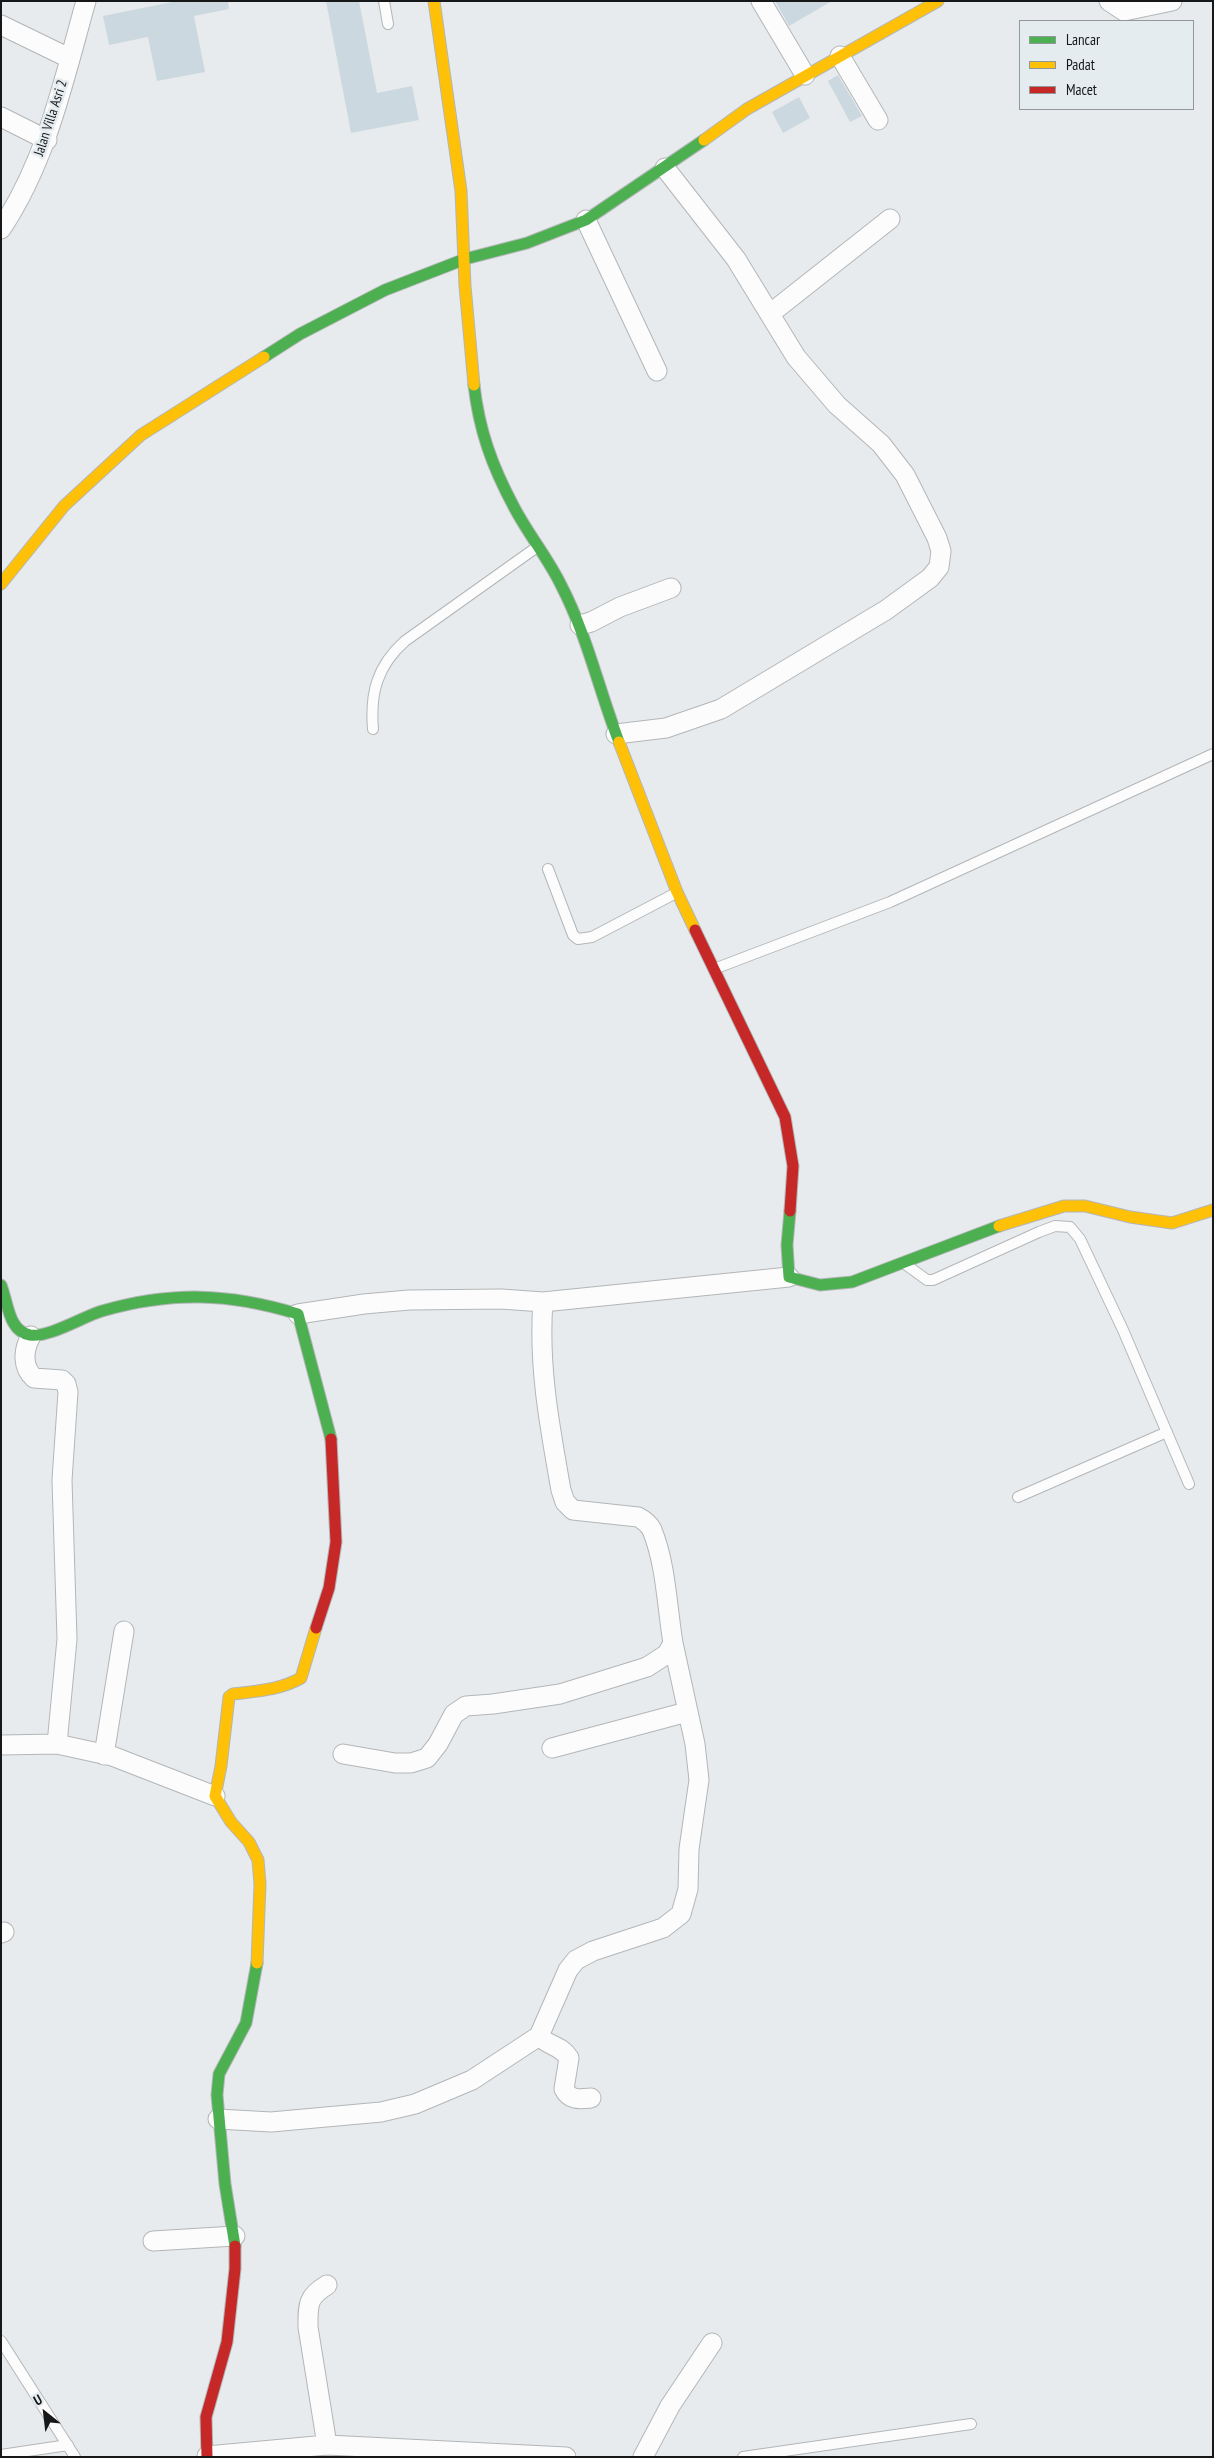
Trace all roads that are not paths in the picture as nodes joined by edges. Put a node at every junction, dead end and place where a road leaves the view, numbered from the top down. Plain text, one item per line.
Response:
1 (86, 1) edge
2 (384, 1) edge
3 (434, 1) edge
4 (761, 1) edge
5 (908, 1) edge
6 (938, 1) edge
7 (1172, 1) edge
8 (1116, 11) edge
9 (916, 14) junction
10 (388, 24) dead end
11 (1, 25) edge
12 (840, 56) junction
13 (69, 58) junction
14 (805, 75) junction
15 (1, 117) edge
16 (878, 120) dead end
17 (47, 140) junction
18 (665, 168) junction
19 (890, 219) dead end
20 (586, 220) junction
21 (2, 228) edge
22 (465, 259) junction
23 (771, 313) junction
24 (657, 371) dead end
25 (537, 546) junction
26 (1, 584) edge
27 (671, 588) dead end
28 (580, 624) junction
29 (373, 730) dead end
30 (616, 734) junction
31 (1213, 754) edge
32 (548, 869) dead end
33 (677, 892) junction
34 (713, 970) junction
35 (1213, 1210) edge
36 (902, 1262) junction
37 (789, 1277) junction
38 (1, 1286) edge
39 (543, 1302) junction
40 (298, 1314) junction
41 (31, 1336) junction
42 (1167, 1432) junction
43 (1189, 1484) dead end
44 (1018, 1497) dead end
45 (124, 1631) dead end
46 (673, 1643) junction
47 (687, 1712) junction
48 (58, 1744) junction
49 (1, 1745) edge
50 (552, 1748) dead end
51 (343, 1754) dead end
52 (104, 1755) junction
53 (214, 1796) junction
54 (539, 2036) junction
55 (591, 2098) dead end
56 (218, 2119) junction
57 (234, 2236) junction
58 (154, 2241) dead end
59 (327, 2285) dead end
60 (1, 2341) edge
61 (712, 2343) dead end
62 (971, 2424) dead end
63 (68, 2445) junction
64 (327, 2445) junction
65 (1, 2455) edge
66 (207, 2456) edge
67 (76, 2457) edge
68 (566, 2457) edge
69 (643, 2457) edge
70 (743, 2457) edge

1 - 13 street, Jalan Villa Asri 2
2 - 10 lane
3 - 22 street
4 - 14 street
5 - 9 lane
6 - 9 street
7 - 8 street
9 - 12 street
11 - 13 street
12 - 14 street
12 - 16 street
13 - 17 street, Jalan Villa Asri 2
14 - 18 street
15 - 17 street
17 - 21 street, Jalan Villa Asri 2
18 - 20 street
18 - 23 street
19 - 23 street
20 - 22 street
20 - 24 street
22 - 25 street
22 - 26 street
23 - 30 street
25 - 28 street
25 - 29 lane
27 - 28 street
28 - 30 street
30 - 33 street
31 - 34 lane
32 - 33 lane
33 - 34 street
34 - 37 street
35 - 36 street
36 - 37 street
36 - 42 lane
37 - 39 street
38 - 41 street
39 - 40 street
39 - 46 street
40 - 41 street
40 - 53 street
41 - 48 street
42 - 43 lane
42 - 44 lane
45 - 52 street
46 - 47 street
46 - 51 street
47 - 50 street
47 - 54 street
48 - 49 street
48 - 52 street
52 - 53 street
53 - 56 street
54 - 55 street
54 - 56 street
56 - 57 street
57 - 58 street
57 - 66 street
59 - 64 street
60 - 63 lane
61 - 69 street
62 - 70 lane
63 - 65 lane
63 - 67 lane
64 - 66 street
64 - 68 street

